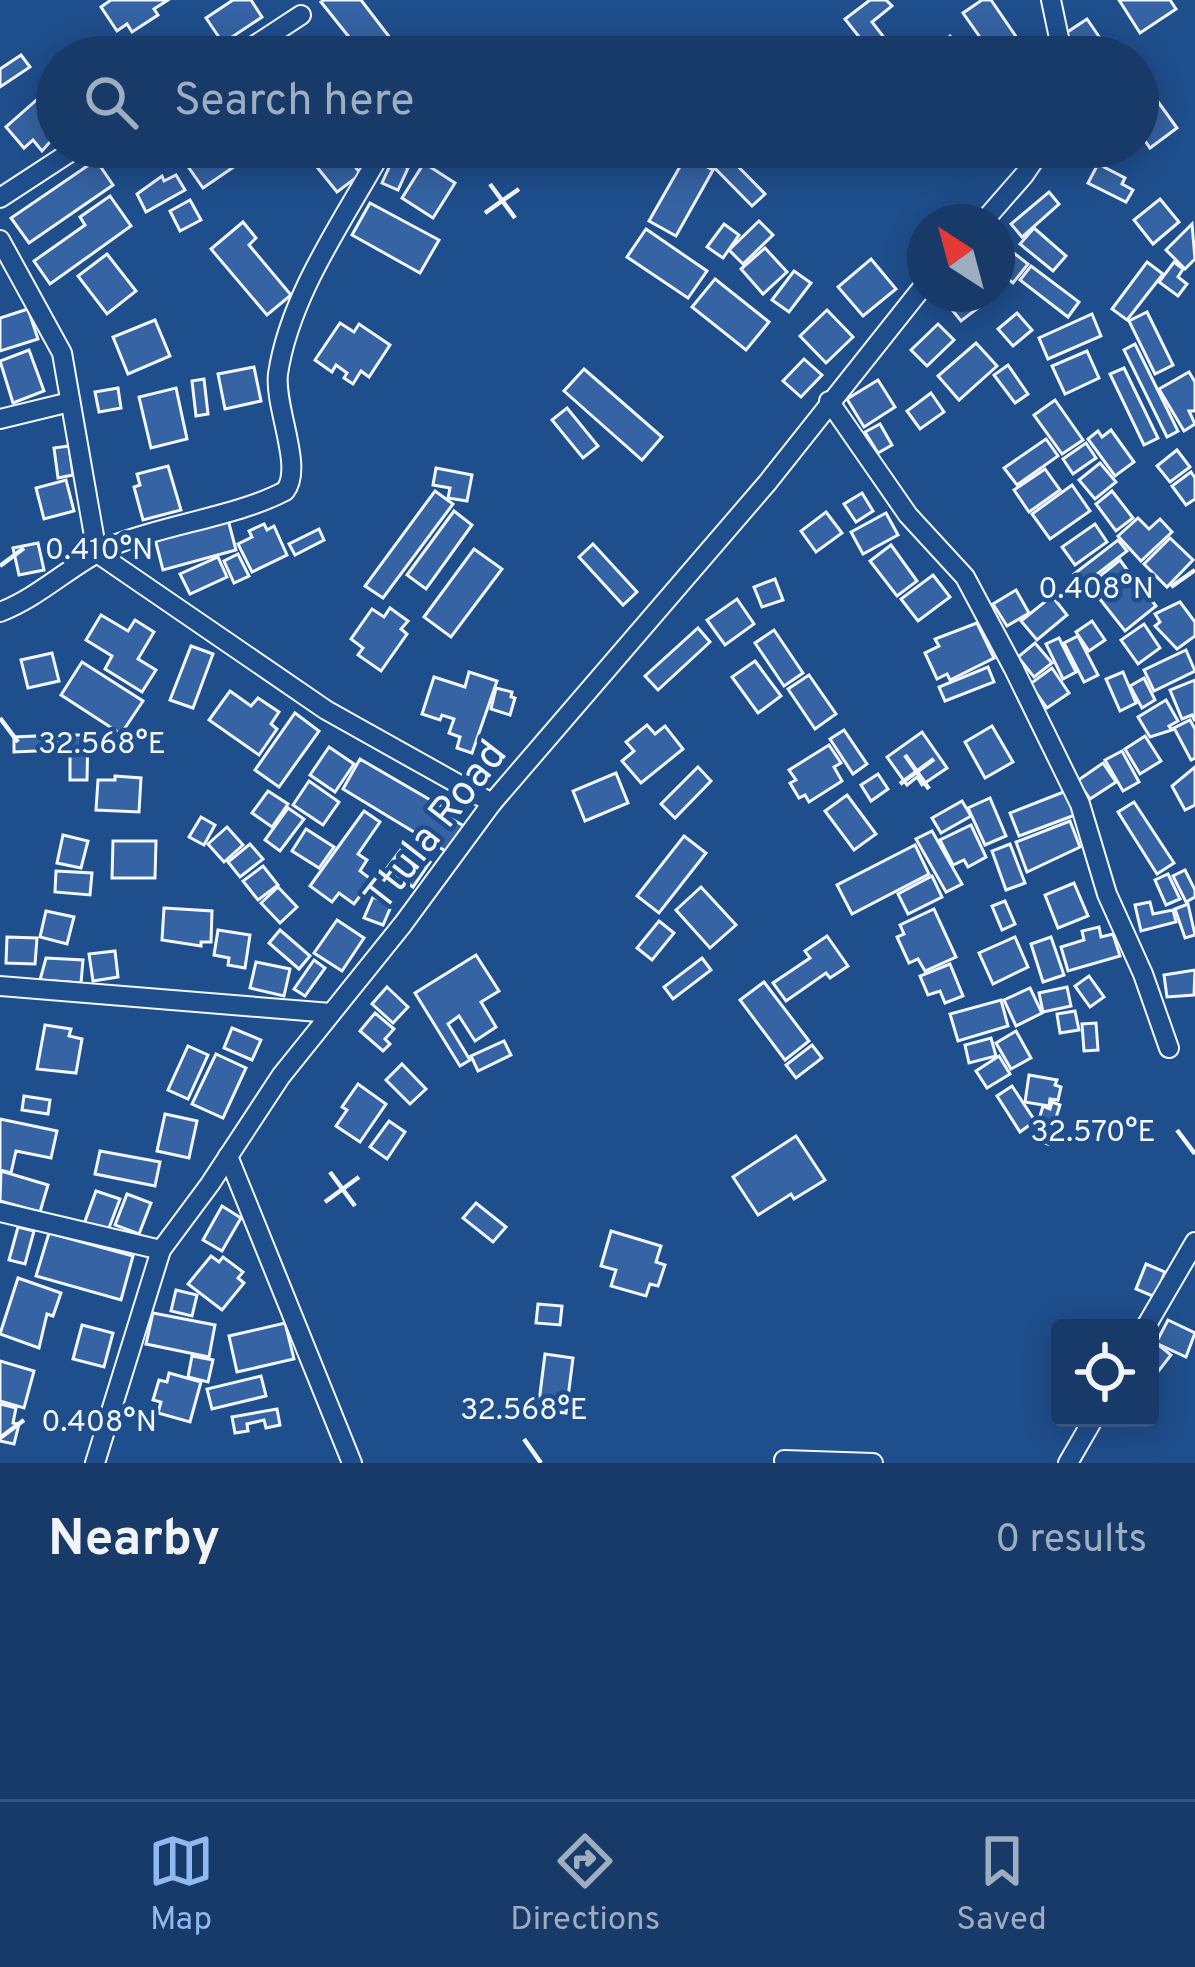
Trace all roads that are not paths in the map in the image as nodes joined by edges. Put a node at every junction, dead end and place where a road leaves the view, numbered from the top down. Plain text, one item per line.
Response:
1 (1051, 0) edge
2 (301, 15) dead end
3 (269, 36) edge
4 (1059, 36) edge
5 (46, 168) edge
6 (373, 168) edge
7 (1028, 168) edge
8 (0, 198) edge
9 (999, 204) edge
10 (0, 240) edge
11 (907, 306) edge
12 (829, 401) junction
13 (70, 402) junction
14 (0, 418) edge
15 (97, 554) junction
16 (0, 612) edge
17 (492, 802) junction
18 (0, 986) edge
19 (331, 1013) junction
20 (1169, 1048) dead end
21 (228, 1156) junction
22 (0, 1212) edge
23 (1195, 1242) edge
24 (161, 1250) junction
25 (1150, 1319) edge
26 (1089, 1427) edge
27 (784, 1460) dead end
28 (95, 1463) edge
29 (352, 1463) edge
30 (872, 1463) edge
31 (1068, 1463) edge

1 - 4 street
2 - 3 street
5 - 8 street
6 - 15 street
7 - 9 street
10 - 13 street
11 - 12 street, Ttula Road
12 - 17 street, Ttula Road
12 - 20 street
13 - 14 street
13 - 15 street
15 - 16 street
15 - 17 street
17 - 19 street, Ttula Road
18 - 19 street
19 - 21 street, Ttula Road
21 - 24 street, Ttula Road
21 - 29 street
22 - 24 street
23 - 25 street
24 - 28 street, Ttula Road
26 - 31 street
27 - 30 street

